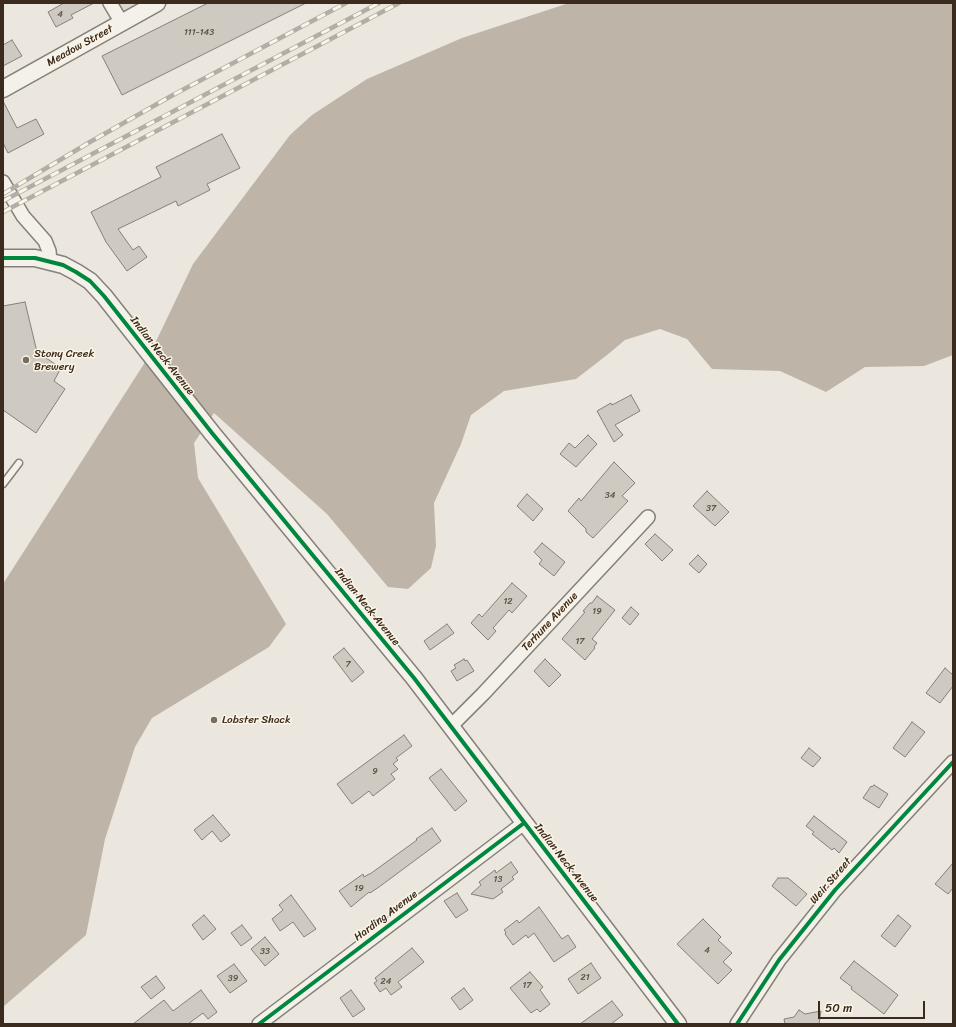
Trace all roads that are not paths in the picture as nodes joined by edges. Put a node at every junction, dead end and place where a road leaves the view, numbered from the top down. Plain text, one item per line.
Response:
1 (110, 3) edge
2 (157, 3) edge
3 (122, 24) junction
4 (3, 89) edge
5 (3, 182) edge
6 (3, 258) edge
7 (50, 261) junction
8 (19, 463) dead end
9 (3, 484) edge
10 (648, 517) dead end
11 (451, 726) junction
12 (953, 762) edge
13 (524, 823) junction
14 (259, 1024) edge
15 (678, 1024) edge
16 (737, 1024) edge

1 - 3 street
2 - 3 street, Meadow Street
3 - 4 street, Meadow Street
5 - 7 street
6 - 7 street, Indian Neck Avenue
7 - 11 street, Indian Neck Avenue
8 - 9 lane
10 - 11 street, Terhune Avenue
11 - 13 street, Indian Neck Avenue
12 - 16 street, Weir Street
13 - 14 street, Harding Avenue
13 - 15 street, Indian Neck Avenue

